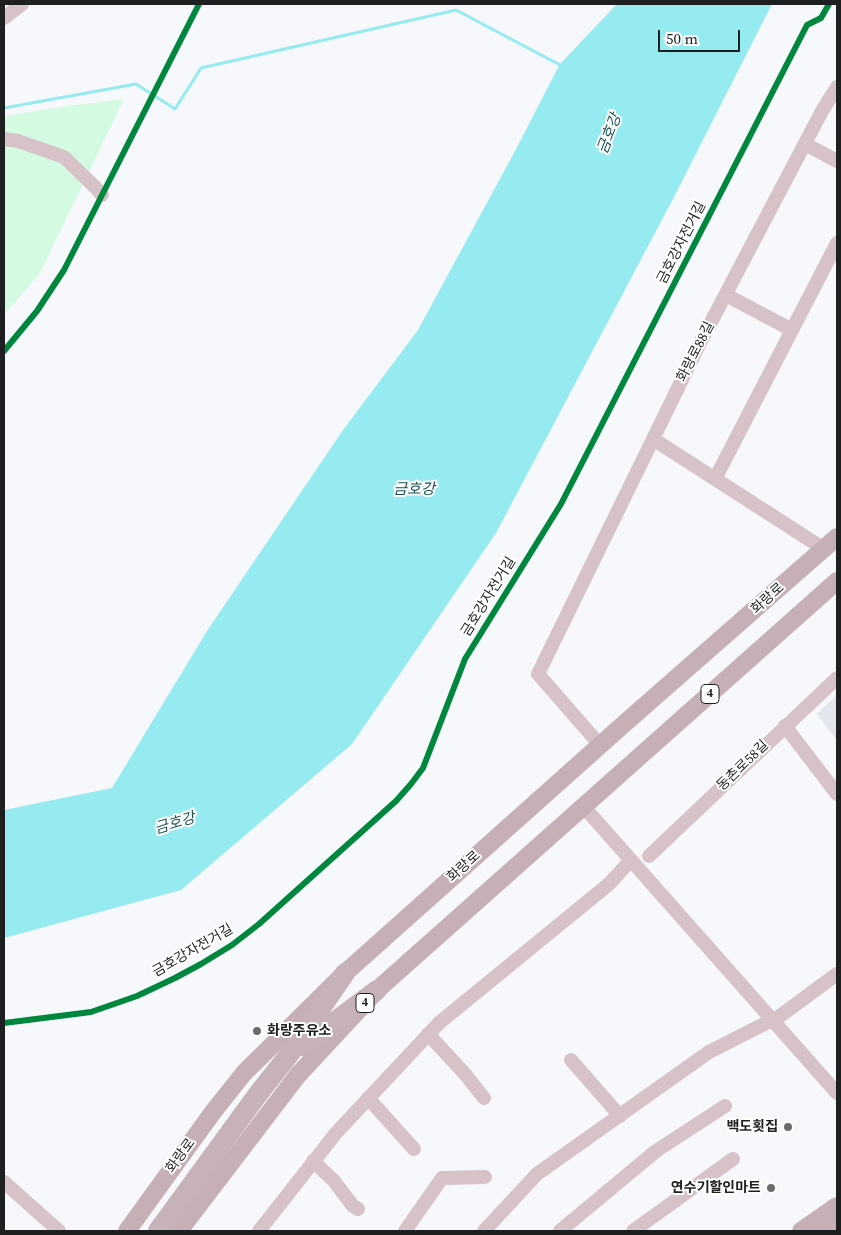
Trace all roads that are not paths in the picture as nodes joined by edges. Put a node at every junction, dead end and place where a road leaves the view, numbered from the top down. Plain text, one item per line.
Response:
1 (22, 4) edge
2 (4, 18) edge
3 (837, 87) edge
4 (4, 139) edge
5 (805, 144) junction
6 (837, 161) edge
7 (102, 195) dead end
8 (837, 243) edge
9 (726, 295) junction
10 (792, 330) junction
11 (653, 439) junction
12 (715, 479) junction
13 (831, 543) edge
14 (837, 581) edge
15 (837, 678) edge
16 (785, 726) junction
17 (600, 745) junction
18 (837, 794) edge
19 (584, 807) junction
20 (649, 856) dead end
21 (631, 860) junction
22 (345, 973) junction
23 (837, 974) edge
24 (377, 990) junction
25 (772, 1020) junction
26 (428, 1034) junction
27 (288, 1056) junction
28 (571, 1060) dead end
29 (837, 1093) edge
30 (368, 1098) junction
31 (484, 1098) dead end
32 (726, 1106) dead end
33 (620, 1116) junction
34 (414, 1148) dead end
35 (733, 1159) dead end
36 (313, 1161) junction
37 (485, 1177) dead end
38 (4, 1182) edge
39 (837, 1206) edge
40 (358, 1209) dead end
41 (837, 1224) edge
42 (59, 1231) edge
43 (126, 1231) edge
44 (158, 1231) edge
45 (179, 1231) edge
46 (261, 1231) edge
47 (405, 1231) edge
48 (484, 1231) edge
49 (560, 1231) edge
50 (633, 1231) edge
51 (801, 1231) edge
52 (828, 1231) edge

1 - 2 street
3 - 5 street, 화랑로88길
4 - 7 street
5 - 6 street
5 - 9 street, 화랑로88길
8 - 10 street
9 - 10 street
9 - 11 street, 화랑로88길
10 - 12 street
11 - 12 street
11 - 17 street, 화랑로88길
12 - 13 street
13 - 17 main road, 화랑로
14 - 19 main road, 4
15 - 16 street, 동촌로58길
16 - 18 street
16 - 20 street, 동촌로58길
17 - 22 main road, 화랑로
19 - 21 street
19 - 24 main road, 4
21 - 25 street
21 - 26 street
22 - 27 highway
22 - 43 main road, 화랑로
23 - 25 street
24 - 27 highway
24 - 45 main road, 4
25 - 29 street
25 - 33 street
26 - 30 street
26 - 31 street
27 - 44 highway
28 - 33 street
30 - 34 street
30 - 36 street
32 - 49 street
33 - 48 street
35 - 50 street
36 - 40 street
36 - 46 street
37 - 47 street
38 - 42 street
39 - 51 main road
41 - 52 main road

